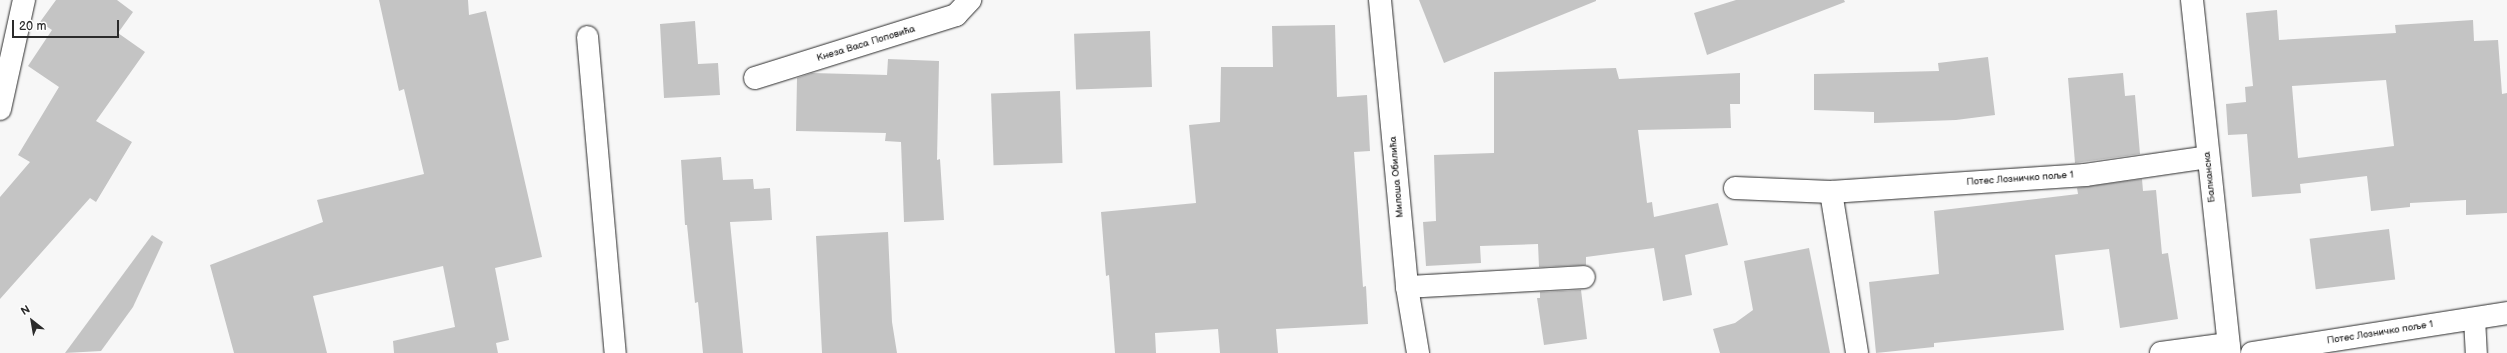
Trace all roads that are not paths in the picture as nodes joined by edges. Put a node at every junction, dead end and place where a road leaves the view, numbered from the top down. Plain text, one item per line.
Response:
1 (24, 0) edge
2 (970, 0) edge
3 (1380, 0) edge
4 (2192, 0) edge
5 (587, 36) dead end
6 (755, 78) dead end
7 (0, 109) edge
8 (2208, 156) junction
9 (1735, 188) dead end
10 (1831, 192) junction
11 (1584, 277) dead end
12 (1407, 288) junction
13 (2507, 313) edge
14 (2474, 318) junction
15 (2229, 348) edge
16 (615, 353) edge
17 (1418, 353) edge
18 (1857, 353) edge
19 (2161, 353) edge
20 (2252, 353) edge
21 (2476, 353) edge

1 - 7 street
2 - 6 street, Кнеза Васа Поповића
3 - 12 street, Милоша Обилића
4 - 8 street, Балканска
5 - 16 lane
8 - 10 street, Потес Лозничко поље 1
8 - 15 street, Балканска
9 - 10 street, Потес Лозничко поље 1
10 - 18 street
11 - 12 street
12 - 17 street, Милоша Обилића
13 - 14 street, Потес Лозничко поље 1
14 - 20 street, Потес Лозничко поље 1
14 - 21 lane
15 - 19 street

